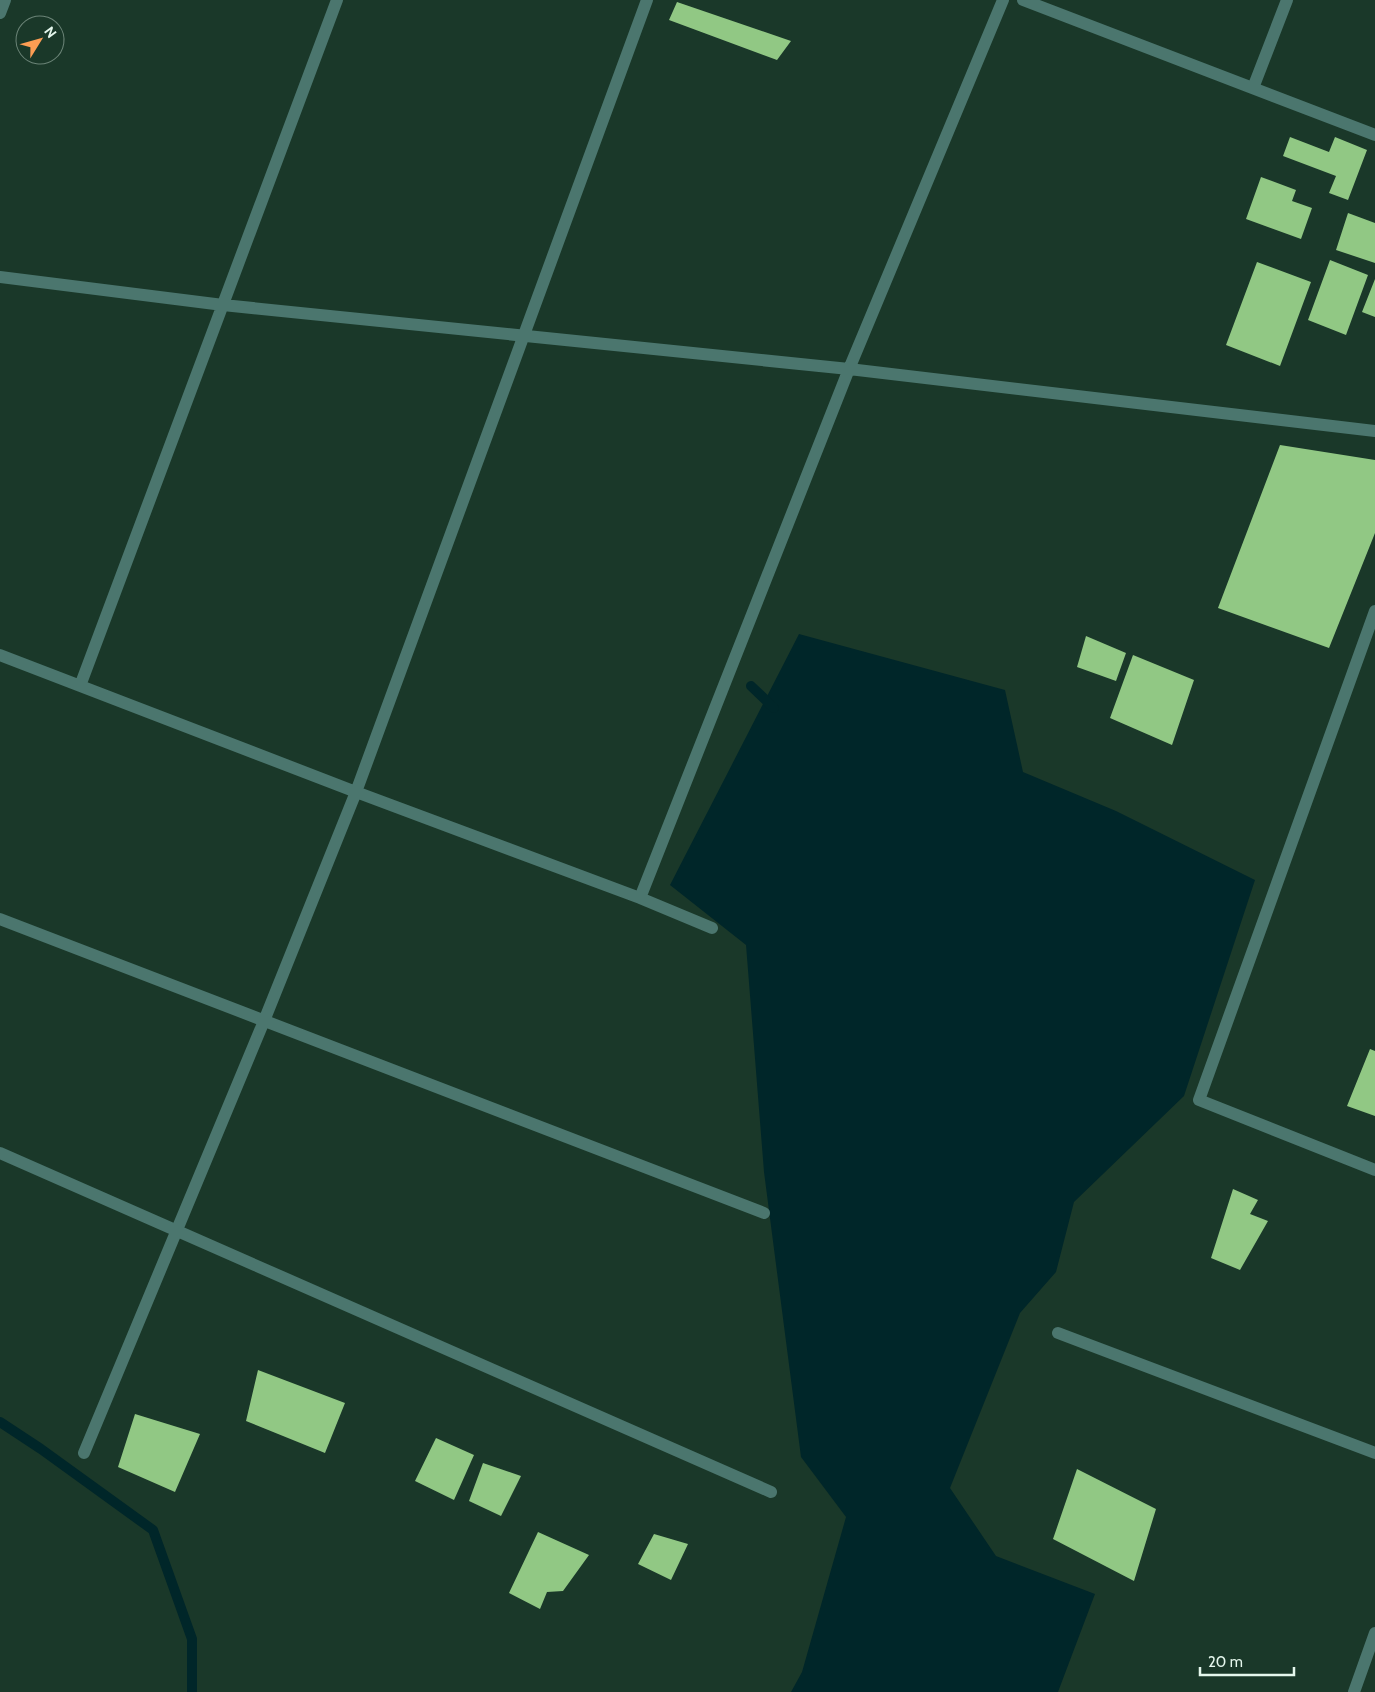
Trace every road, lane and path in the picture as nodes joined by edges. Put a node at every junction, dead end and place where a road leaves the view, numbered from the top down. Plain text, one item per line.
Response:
1 (5, 0) edge
2 (337, 0) edge
3 (647, 0) edge
4 (1003, 0) edge
5 (1023, 0) edge
6 (1287, 0) edge
7 (0, 13) edge
8 (1253, 88) junction
9 (1375, 135) edge
10 (0, 277) edge
11 (223, 305) junction
12 (524, 336) junction
13 (849, 369) junction
14 (1375, 431) edge
15 (1375, 611) edge
16 (0, 655) edge
17 (80, 686) junction
18 (356, 792) junction
19 (640, 898) junction
20 (0, 919) edge
21 (712, 928) dead end
22 (264, 1021) junction
23 (0, 1153) edge
24 (1375, 1170) edge
25 (764, 1213) dead end
26 (177, 1231) junction
27 (1058, 1333) dead end
28 (84, 1453) dead end
29 (1375, 1453) edge
30 (771, 1492) dead end
31 (1375, 1633) edge
32 (1354, 1692) edge

1 - 7 street
2 - 11 street
3 - 12 street
4 - 13 street
5 - 8 street
6 - 8 street
8 - 9 street
10 - 11 street
11 - 12 street
11 - 17 street
12 - 13 street
12 - 18 street
13 - 14 street
13 - 19 street
15 - 24 street
16 - 17 street
17 - 18 street
18 - 19 street
18 - 22 street
19 - 21 street
20 - 22 street
22 - 25 street
22 - 26 street
23 - 26 street
26 - 28 street
26 - 30 street
27 - 29 street
31 - 32 street

